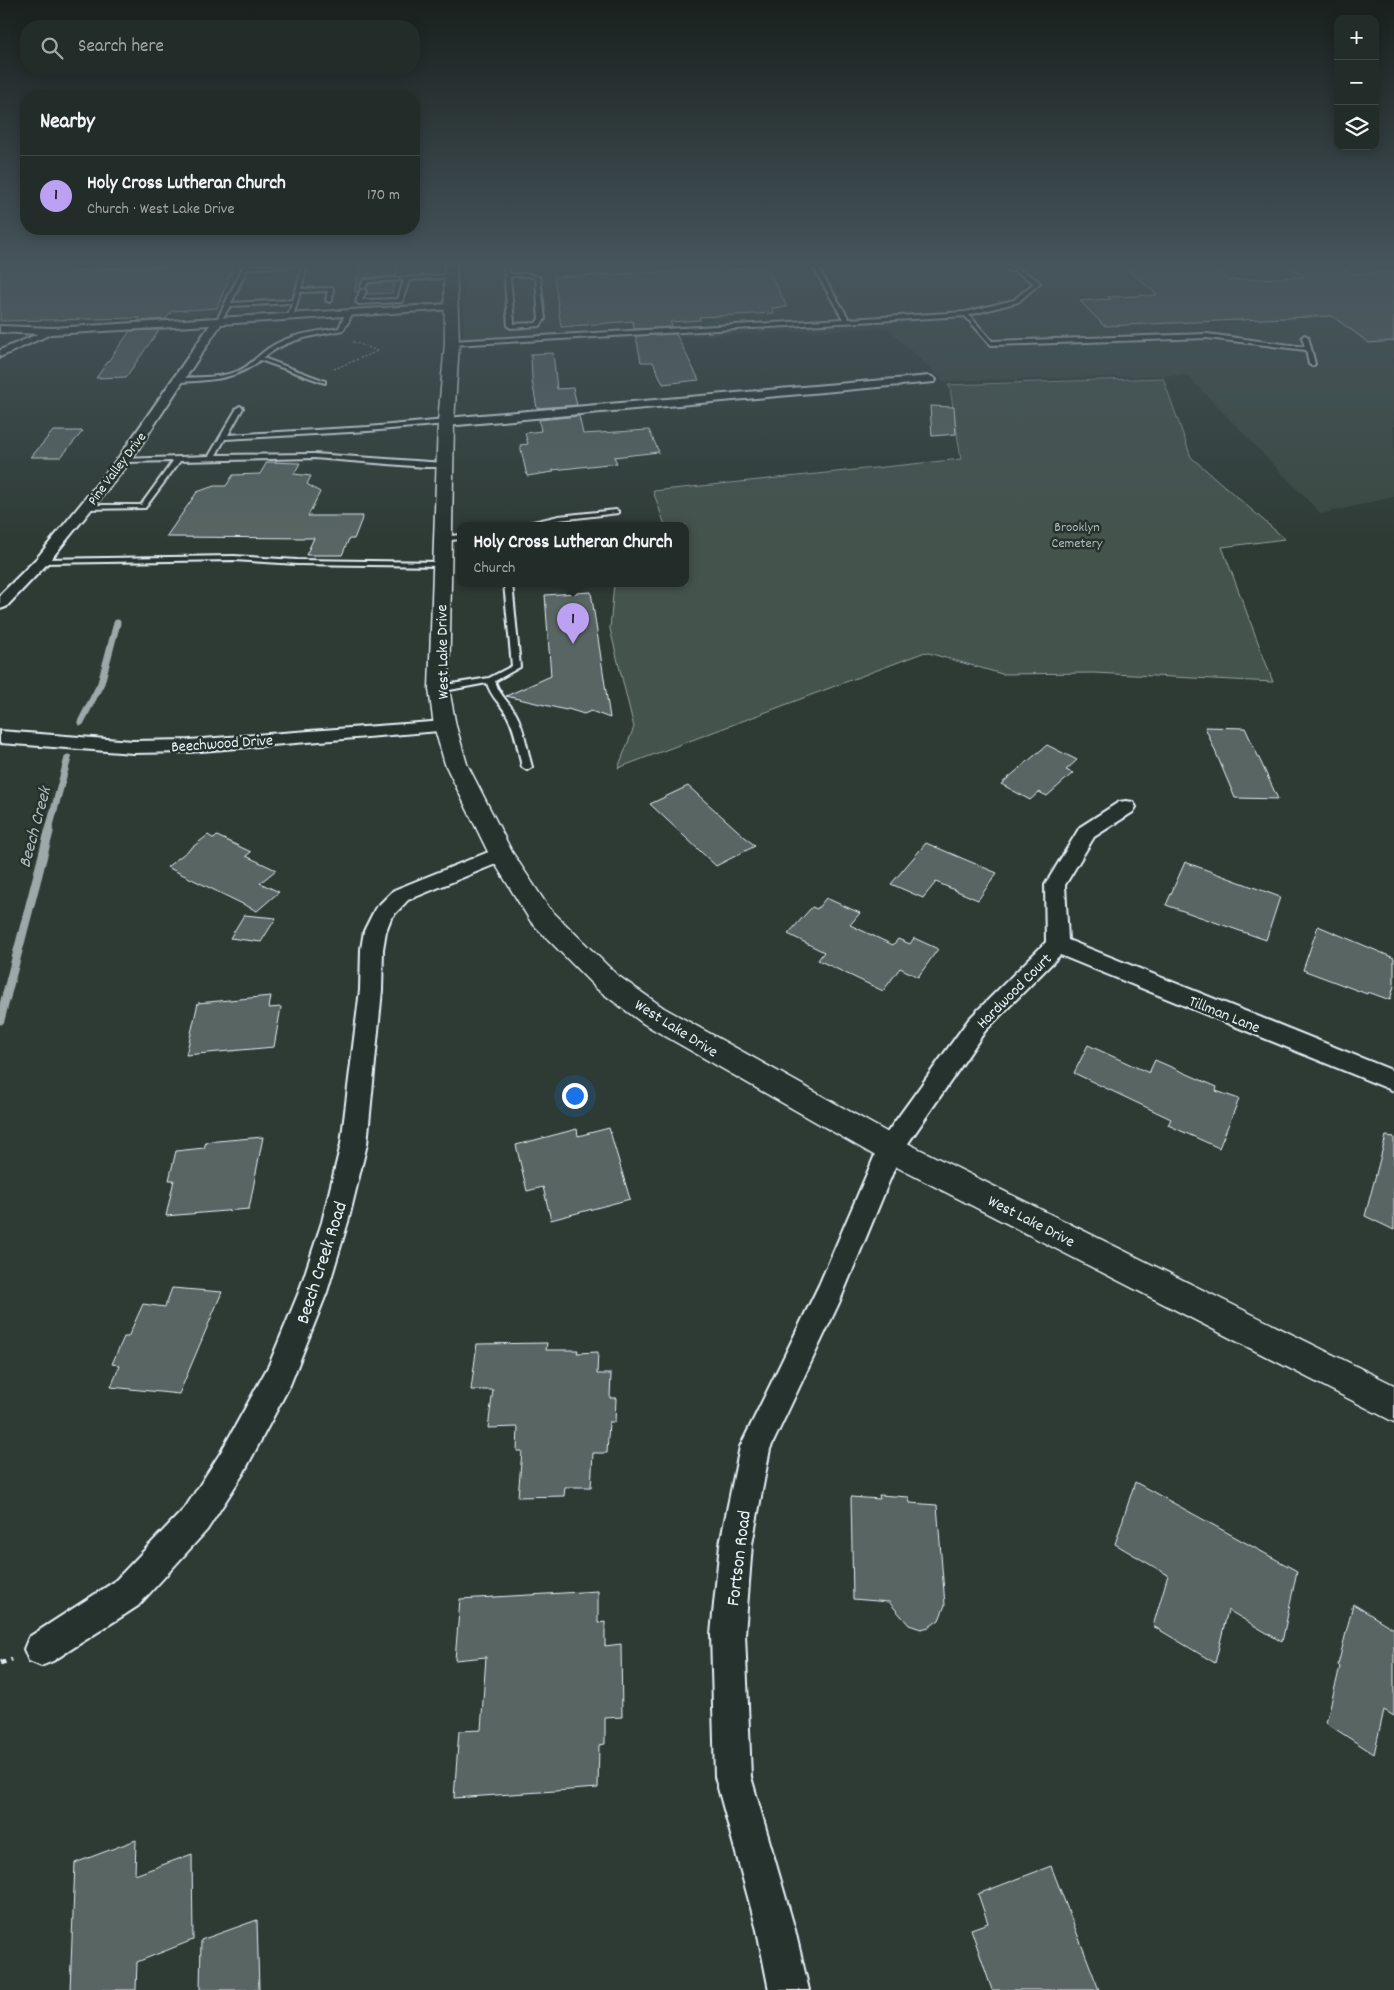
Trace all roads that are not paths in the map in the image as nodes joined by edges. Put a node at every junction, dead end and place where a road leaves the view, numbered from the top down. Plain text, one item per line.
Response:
1 (196, 356) edge
2 (262, 356) edge
3 (451, 356) edge
4 (1310, 356) edge
5 (259, 358) junction
6 (1312, 364) dead end
7 (180, 380) junction
8 (930, 380) dead end
9 (323, 382) dead end
10 (240, 408) dead end
11 (446, 422) junction
12 (223, 437) junction
13 (211, 458) junction
14 (178, 459) junction
15 (124, 460) junction
16 (444, 465) junction
17 (85, 508) junction
18 (616, 512) dead end
19 (560, 522) edge
20 (457, 537) edge
21 (442, 539) junction
22 (42, 561) junction
23 (442, 564) junction
24 (508, 587) edge
25 (0, 604) edge
26 (491, 680) junction
27 (439, 689) junction
28 (445, 726) junction
29 (0, 737) edge
30 (527, 767) dead end
31 (1126, 807) dead end
32 (501, 854) junction
33 (1057, 945) junction
34 (1394, 1081) edge
35 (890, 1149) junction
36 (1394, 1404) edge
37 (41, 1649) dead end
38 (789, 1990) edge

1 - 7 street, Pine Valley Drive
2 - 5 lane
3 - 11 main road, West Lake Drive
4 - 6 lane
5 - 7 lane
5 - 9 lane
7 - 15 street, Pine Valley Drive
8 - 11 street
10 - 12 lane
11 - 12 lane
11 - 16 main road, West Lake Drive
12 - 13 lane
13 - 14 lane
13 - 16 lane
14 - 15 lane
14 - 17 lane
15 - 17 street, Pine Valley Drive
16 - 21 main road, West Lake Drive
17 - 22 street, Pine Valley Drive
18 - 19 lane
20 - 21 lane
21 - 23 main road, West Lake Drive
22 - 23 lane
22 - 25 street, Pine Valley Drive
23 - 27 main road, West Lake Drive
24 - 26 lane
26 - 27 lane
26 - 30 lane
27 - 28 main road, West Lake Drive
28 - 29 street, Beechwood Drive
28 - 32 main road, West Lake Drive
31 - 33 street, Hardwood Court
32 - 35 main road, West Lake Drive
32 - 37 street, Beech Creek Road
33 - 34 street, Tillman Lane
33 - 35 street, Hardwood Court
35 - 36 main road, West Lake Drive
35 - 38 street, Fortson Road

